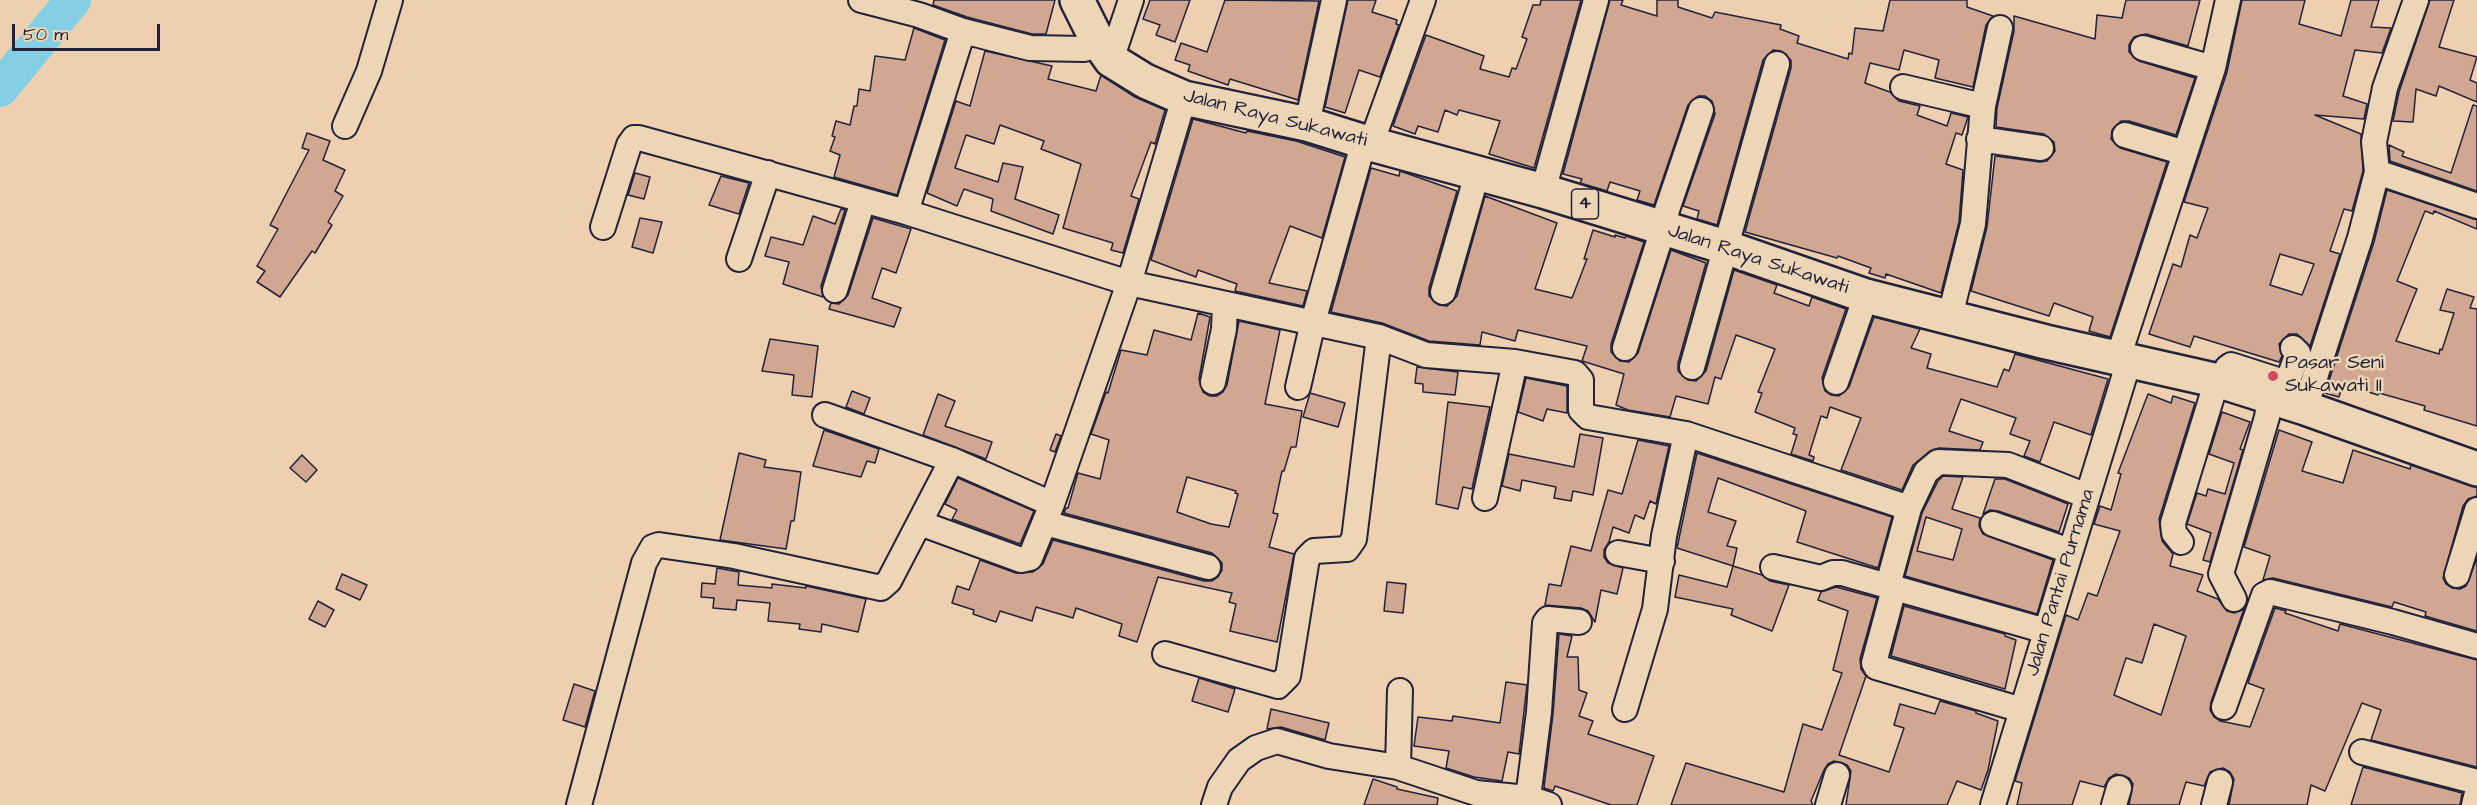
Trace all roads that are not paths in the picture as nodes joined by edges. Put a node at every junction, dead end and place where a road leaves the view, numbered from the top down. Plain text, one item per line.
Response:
1 (390, 0) edge
2 (861, 0) edge
3 (1077, 0) edge
4 (1131, 0) edge
5 (1334, 0) edge
6 (1422, 0) edge
7 (1596, 0) edge
8 (2228, 0) edge
9 (2416, 0) edge
10 (2000, 28) dead end
11 (963, 31) junction
12 (2143, 48) dead end
13 (1104, 50) junction
14 (1777, 64) dead end
15 (2212, 68) junction
16 (1903, 87) dead end
17 (1184, 98) junction
18 (1983, 106) junction
19 (1701, 110) dead end
20 (1307, 123) junction
21 (345, 126) dead end
22 (2125, 135) dead end
23 (1979, 139) junction
24 (1368, 143) junction
25 (2041, 148) dead end
26 (2185, 153) junction
27 (2377, 172) junction
28 (768, 173) junction
29 (1478, 174) junction
30 (1543, 191) junction
31 (863, 201) junction
32 (2477, 206) edge
33 (906, 213) junction
34 (603, 227) dead end
35 (1663, 229) junction
36 (1725, 247) junction
37 (739, 260) dead end
38 (1128, 283) junction
39 (835, 290) dead end
40 (1443, 292) dead end
41 (1866, 296) junction
42 (1225, 304) junction
43 (1950, 316) junction
44 (1313, 322) junction
45 (1379, 337) junction
46 (1625, 348) dead end
47 (2293, 348) dead end
48 (2124, 359) junction
49 (1515, 362) junction
50 (1692, 367) dead end
51 (2220, 381) junction
52 (1213, 382) dead end
53 (1836, 382) dead end
54 (1298, 387) dead end
55 (2286, 397) junction
56 (825, 414) dead end
57 (1686, 434) junction
58 (952, 460) junction
59 (2477, 469) edge
60 (2087, 496) junction
61 (1485, 498) dead end
62 (1909, 508) junction
63 (2477, 510) edge
64 (1049, 513) junction
65 (920, 523) junction
66 (1993, 524) dead end
67 (2181, 542) dead end
68 (2070, 551) junction
69 (1618, 553) dead end
70 (1662, 561) junction
71 (1208, 567) dead end
72 (1773, 567) dead end
73 (2457, 576) dead end
74 (1888, 585) junction
75 (2234, 599) dead end
76 (1579, 622) dead end
77 (2046, 631) junction
78 (2477, 646) edge
79 (1165, 654) dead end
80 (1400, 691) dead end
81 (2224, 707) dead end
82 (1625, 709) dead end
83 (2022, 710) junction
84 (2362, 752) dead end
85 (1398, 767) junction
86 (1837, 775) dead end
87 (2477, 782) edge
88 (2477, 793) edge
89 (1538, 802) edge
90 (579, 805) edge
91 (1214, 805) edge
92 (1828, 805) edge
93 (1993, 805) edge
94 (2474, 805) edge

1 - 21 street
2 - 11 street
3 - 13 highway
4 - 13 street
5 - 20 street
6 - 24 street
7 - 30 street
8 - 15 street, Jalan Pantai Purnama
9 - 27 street
10 - 18 street
11 - 13 street
11 - 33 street
12 - 15 street
13 - 17 highway, Jalan Raya Sukawati / 4
14 - 36 street
15 - 26 street, Jalan Pantai Purnama
16 - 18 street
17 - 20 highway, Jalan Raya Sukawati / 4
17 - 38 street
18 - 23 street
19 - 35 street
20 - 24 highway, Jalan Raya Sukawati / 4
22 - 26 street
23 - 25 street
23 - 43 street
24 - 29 highway, Jalan Raya Sukawati / 4
24 - 44 street
26 - 48 street, Jalan Pantai Purnama
27 - 32 street
27 - 55 street
28 - 31 street
28 - 34 street
28 - 37 street
29 - 30 highway, Jalan Raya Sukawati / 4
29 - 40 street
30 - 35 highway, Jalan Raya Sukawati / 4
31 - 33 street
31 - 39 street
33 - 38 street
35 - 36 highway, Jalan Raya Sukawati / 4
35 - 46 street
36 - 41 highway, Jalan Raya Sukawati / 4
36 - 50 street
38 - 42 street
38 - 64 street
41 - 43 highway, Jalan Raya Sukawati / 4
41 - 53 street
42 - 44 street
42 - 52 street
43 - 48 highway, Jalan Raya Sukawati / 4
44 - 45 street
44 - 54 street
45 - 49 street
45 - 79 street
47 - 55 street
48 - 51 highway, Jalan Raya Sukawati / 4
48 - 60 street, Jalan Pantai Purnama
49 - 57 street
49 - 61 street
51 - 55 highway, Jalan Raya Sukawati / 4
51 - 67 street
55 - 59 highway, Jalan Raya Sukawati / 4
55 - 75 street
56 - 58 street
57 - 62 street
57 - 70 street
58 - 64 street
58 - 65 street
60 - 62 street
60 - 68 street, Jalan Pantai Purnama
62 - 74 street
63 - 73 street
64 - 65 street
64 - 71 street
65 - 90 street
66 - 68 street
68 - 77 street, Jalan Pantai Purnama
69 - 70 street
70 - 82 street
72 - 74 street
74 - 77 street
74 - 83 street
76 - 89 street
77 - 83 street, Jalan Pantai Purnama
78 - 81 street
80 - 85 street
83 - 93 street, Jalan Pantai Purnama
84 - 87 street
85 - 89 street
85 - 91 street
86 - 92 street
88 - 94 street

